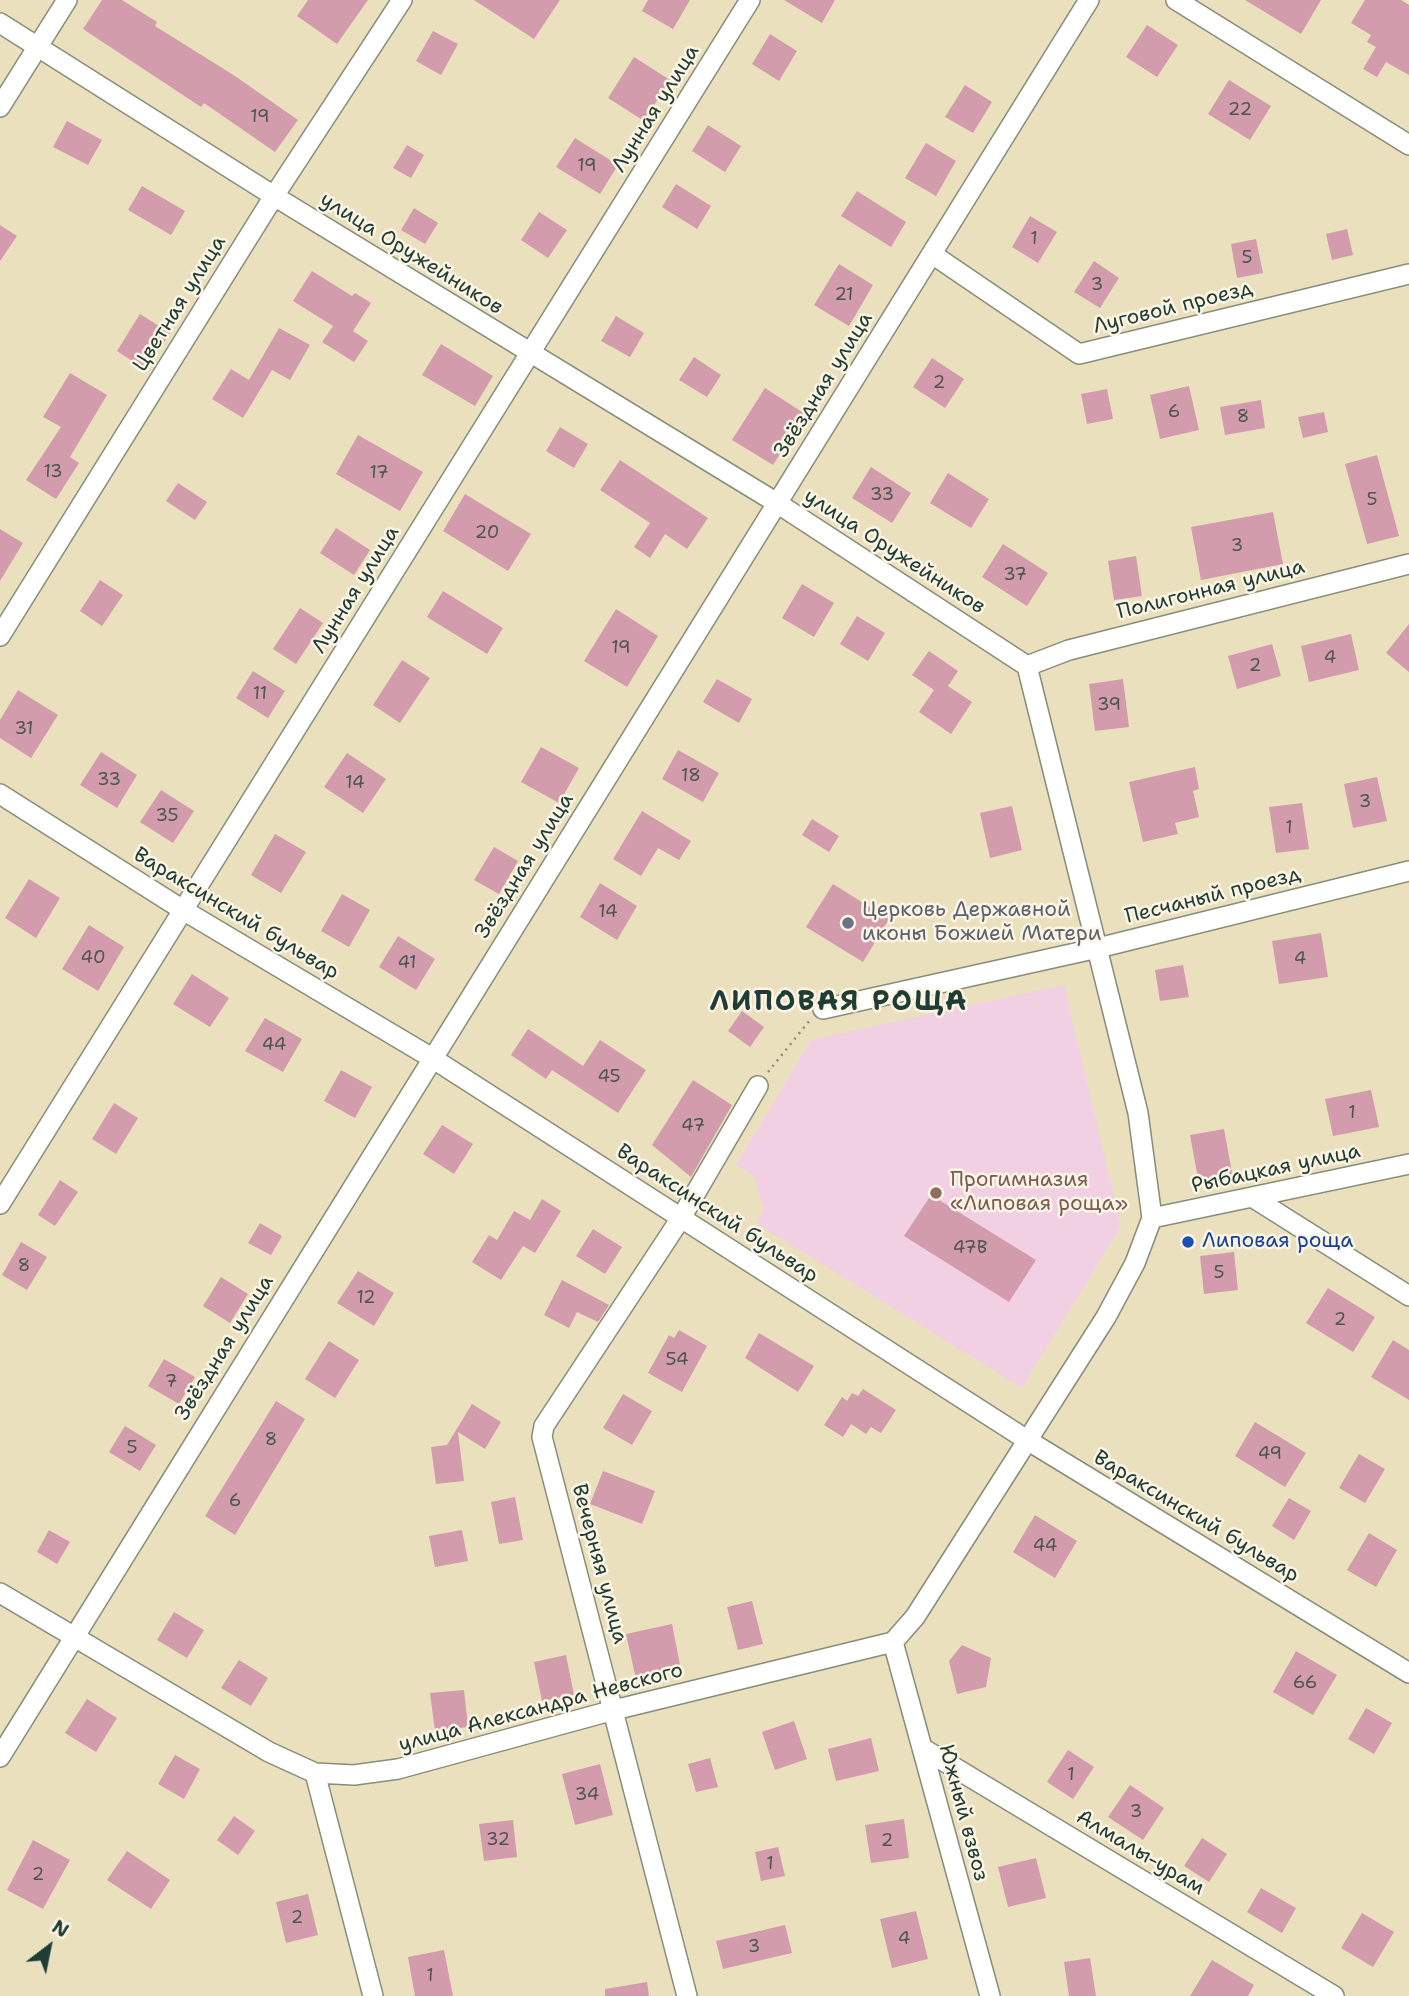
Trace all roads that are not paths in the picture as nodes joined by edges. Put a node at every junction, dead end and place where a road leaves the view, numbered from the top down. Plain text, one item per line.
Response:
1 (67, 0) edge
2 (402, 0) edge
3 (750, 0) edge
4 (1089, 0) edge
5 (1176, 0) edge
6 (0, 23) edge
7 (38, 46) junction
8 (0, 107) edge
9 (1409, 145) edge
10 (274, 197) junction
11 (932, 254) junction
12 (1409, 274) edge
13 (530, 355) junction
14 (777, 503) junction
15 (1409, 564) edge
16 (0, 636) edge
17 (1027, 666) junction
18 (0, 794) edge
19 (1409, 871) edge
20 (183, 911) junction
21 (1098, 948) junction
22 (823, 1009) road end
23 (432, 1058) junction
24 (758, 1086) road end
25 (1409, 1164) edge
26 (1252, 1197) junction
27 (0, 1204) edge
28 (681, 1218) junction
29 (1152, 1219) junction
30 (1409, 1296) edge
31 (1027, 1440) junction
32 (0, 1593) edge
33 (73, 1637) junction
34 (893, 1642) junction
35 (1409, 1673) edge
36 (614, 1710) junction
37 (922, 1748) junction
38 (0, 1757) edge
39 (315, 1773) junction
40 (373, 1996) edge
41 (687, 1996) edge
42 (990, 1996) edge
43 (1335, 1996) edge

1 - 7 street
2 - 10 street, Цветная улица
3 - 13 street, Лунная улица
4 - 11 street, Звёздная улица
5 - 9 street
6 - 7 street, улица Оружейников
7 - 8 street
7 - 10 street, улица Оружейников
10 - 13 street, улица Оружейников
10 - 16 street, Цветная улица
11 - 12 street, Луговой проезд
11 - 14 street, Звёздная улица
13 - 14 street, улица Оружейников
13 - 20 street, Лунная улица
14 - 17 street, улица Оружейников
14 - 23 street, Звёздная улица
15 - 17 street, Полигонная улица
17 - 21 street
18 - 20 street, Вараксинский бульвар
19 - 21 street, Песчаный проезд
20 - 23 street, Вараксинский бульвар
20 - 27 street, Лунная улица
21 - 22 street, Песчаный проезд
21 - 29 street
23 - 28 street, Вараксинский бульвар
23 - 33 street, Звёздная улица
24 - 28 street
25 - 26 street, Рыбацкая улица
26 - 29 street, Рыбацкая улица
26 - 30 street
28 - 31 street, Вараксинский бульвар
28 - 36 street, Вечерняя улица
29 - 31 street
31 - 34 street
31 - 35 street, Вараксинский бульвар
32 - 33 street, улица Александра Невского
33 - 38 street, Звёздная улица
33 - 39 street, улица Александра Невского
34 - 36 street, улица Александра Невского
34 - 37 street, Южный взвоз
36 - 39 street, улица Александра Невского
36 - 41 street, Вечерняя улица
37 - 42 street, Южный взвоз
37 - 43 street, Алмалы-урам
39 - 40 street

